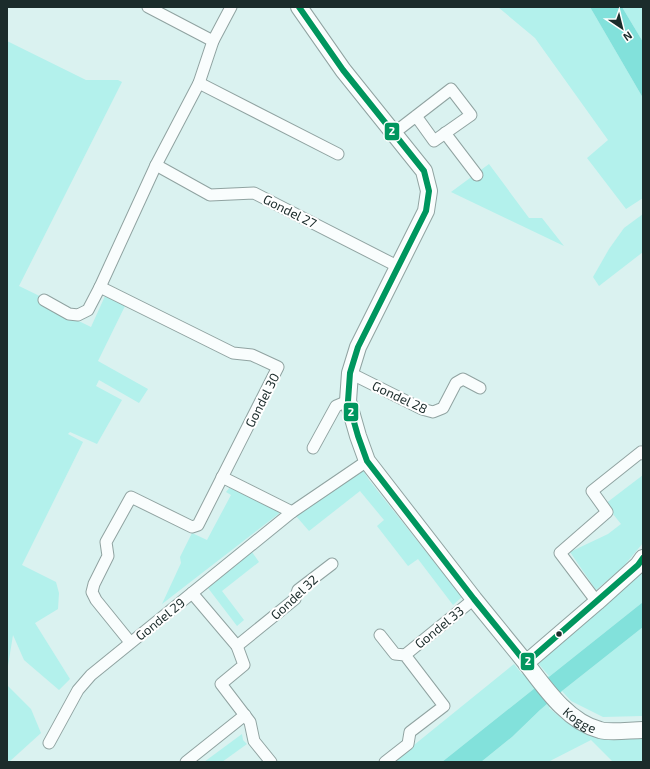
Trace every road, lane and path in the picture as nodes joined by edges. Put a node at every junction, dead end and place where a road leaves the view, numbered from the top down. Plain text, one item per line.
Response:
1 (231, 7) edge
2 (299, 7) edge
3 (153, 8) edge
4 (213, 41) junction
5 (199, 83) junction
6 (416, 116) junction
7 (394, 133) junction
8 (445, 133) junction
9 (338, 154) dead end
10 (156, 165) junction
11 (477, 175) dead end
12 (399, 267) junction
13 (100, 287) junction
14 (44, 300) dead end
15 (350, 373) junction
16 (480, 388) dead end
17 (348, 401) junction
18 (313, 448) dead end
19 (643, 454) edge
20 (367, 460) junction
21 (222, 477) junction
22 (292, 512) junction
23 (643, 558) edge
24 (332, 564) dead end
25 (192, 593) junction
26 (474, 599) junction
27 (597, 602) junction
28 (380, 635) dead end
29 (130, 642) junction
30 (237, 646) junction
31 (405, 655) junction
32 (530, 668) junction
33 (245, 715) junction
34 (643, 730) edge
35 (49, 743) dead end
36 (186, 762) edge
37 (271, 762) edge
38 (385, 762) edge

1 - 4 street
2 - 7 street
3 - 4 street
4 - 5 street
5 - 9 street
5 - 10 street
6 - 7 street
6 - 8 street
6 - 8 street
7 - 12 street
8 - 11 street
10 - 12 street, Gondel 27
10 - 13 street
12 - 15 street
13 - 14 street
13 - 21 street, Gondel 30
15 - 16 street, Gondel 28
15 - 17 street
17 - 18 street
17 - 20 street, Kogge
19 - 27 street
20 - 22 street, Gondel 29
20 - 26 street, Kogge
21 - 22 street
21 - 29 street
22 - 25 street, Gondel 29
23 - 27 street
24 - 30 street, Gondel 32
25 - 29 street, Gondel 29
25 - 30 street
26 - 31 street, Gondel 33
26 - 32 street, Kogge
27 - 32 street
28 - 31 street, Gondel 33
29 - 35 street, Gondel 29
30 - 33 street
31 - 38 street, Gondel 33
32 - 34 street, Kogge
33 - 36 street
33 - 37 street

